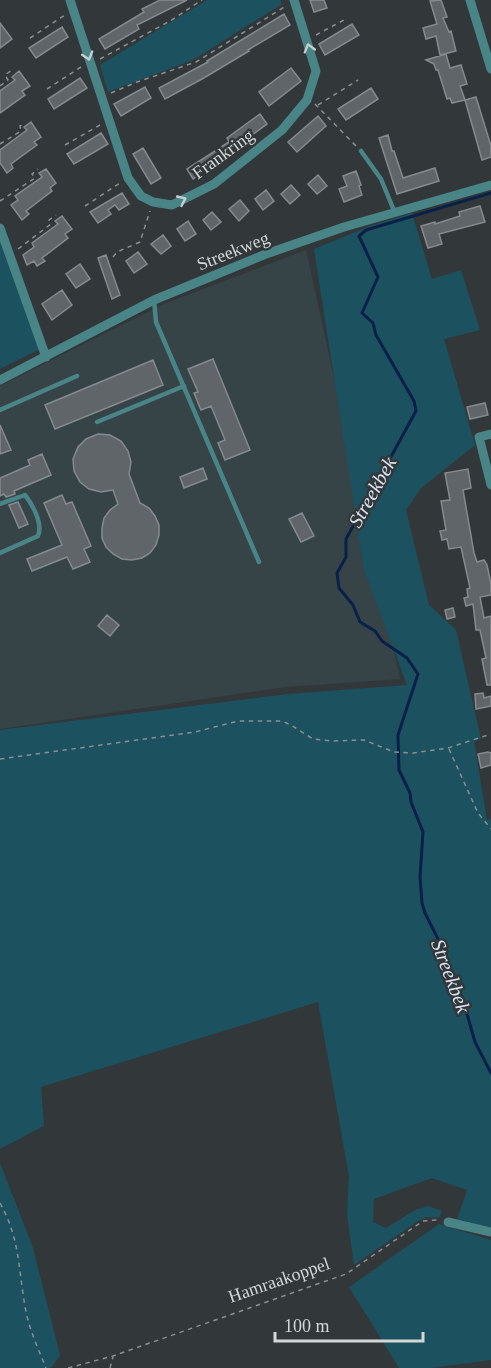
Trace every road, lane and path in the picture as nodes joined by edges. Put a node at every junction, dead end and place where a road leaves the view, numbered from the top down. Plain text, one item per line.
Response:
1 (70, 0) edge
2 (202, 0) edge
3 (294, 0) edge
4 (470, 0) edge
5 (74, 10) junction
6 (344, 20) dead end
7 (30, 38) dead end
8 (307, 39) junction
9 (89, 62) junction
10 (491, 69) edge
11 (12, 70) dead end
12 (358, 80) dead end
13 (0, 86) edge
14 (47, 89) dead end
15 (101, 98) junction
16 (307, 100) junction
17 (317, 105) junction
18 (108, 120) junction
19 (25, 123) dead end
20 (0, 144) edge
21 (65, 145) dead end
22 (361, 151) joint
23 (38, 169) dead end
24 (128, 178) junction
25 (491, 185) edge
26 (0, 201) edge
27 (153, 202) junction
28 (85, 206) dead end
29 (394, 213) junction
30 (56, 215) dead end
31 (0, 228) edge
32 (10, 255) junction
33 (113, 257) dead end
34 (154, 300) junction
35 (46, 357) junction
36 (77, 376) dead end
37 (0, 380) edge
38 (184, 386) junction
39 (0, 410) edge
40 (97, 422) dead end
41 (491, 434) edge
42 (491, 484) edge
43 (0, 504) edge
44 (0, 553) edge
45 (260, 562) dead end
46 (491, 734) edge
47 (448, 748) junction
48 (0, 759) edge
49 (491, 829) edge
50 (0, 1203) edge
51 (448, 1222) joint
52 (491, 1232) edge
53 (113, 1356) junction
54 (46, 1368) edge
55 (68, 1368) edge
56 (110, 1368) edge

1 - 5 street
2 - 9 path
3 - 8 street, Frankring
3 - 15 path
4 - 10 street
5 - 7 path
5 -> 9 street
6 - 8 path
16 -> 8 street, Frankring
9 - 14 path
9 - 15 street
11 - 13 path
12 - 17 path
15 - 18 street
16 - 17 path
27 -> 16 street, Frankring
17 - 22 path
18 - 21 path
18 - 24 street
19 - 20 path
22 - 29 lane
23 - 26 path
24 - 27 street
24 - 28 path
25 - 29 street, Streekweg
27 - 33 path
29 - 34 street, Streekweg
30 - 32 path
31 - 32 street
32 - 35 street
34 - 35 street, Streekweg
34 - 38 lane
35 - 37 street, Streekweg
36 - 39 lane
38 - 40 lane
38 - 45 lane
41 - 42 street
43 - 44 lane
46 - 47 path
47 - 48 path
47 - 49 path
50 - 54 path
51 - 52 street
51 - 53 path, Hamraakoppel
53 - 55 path, Hamraakoppel
53 - 56 path

